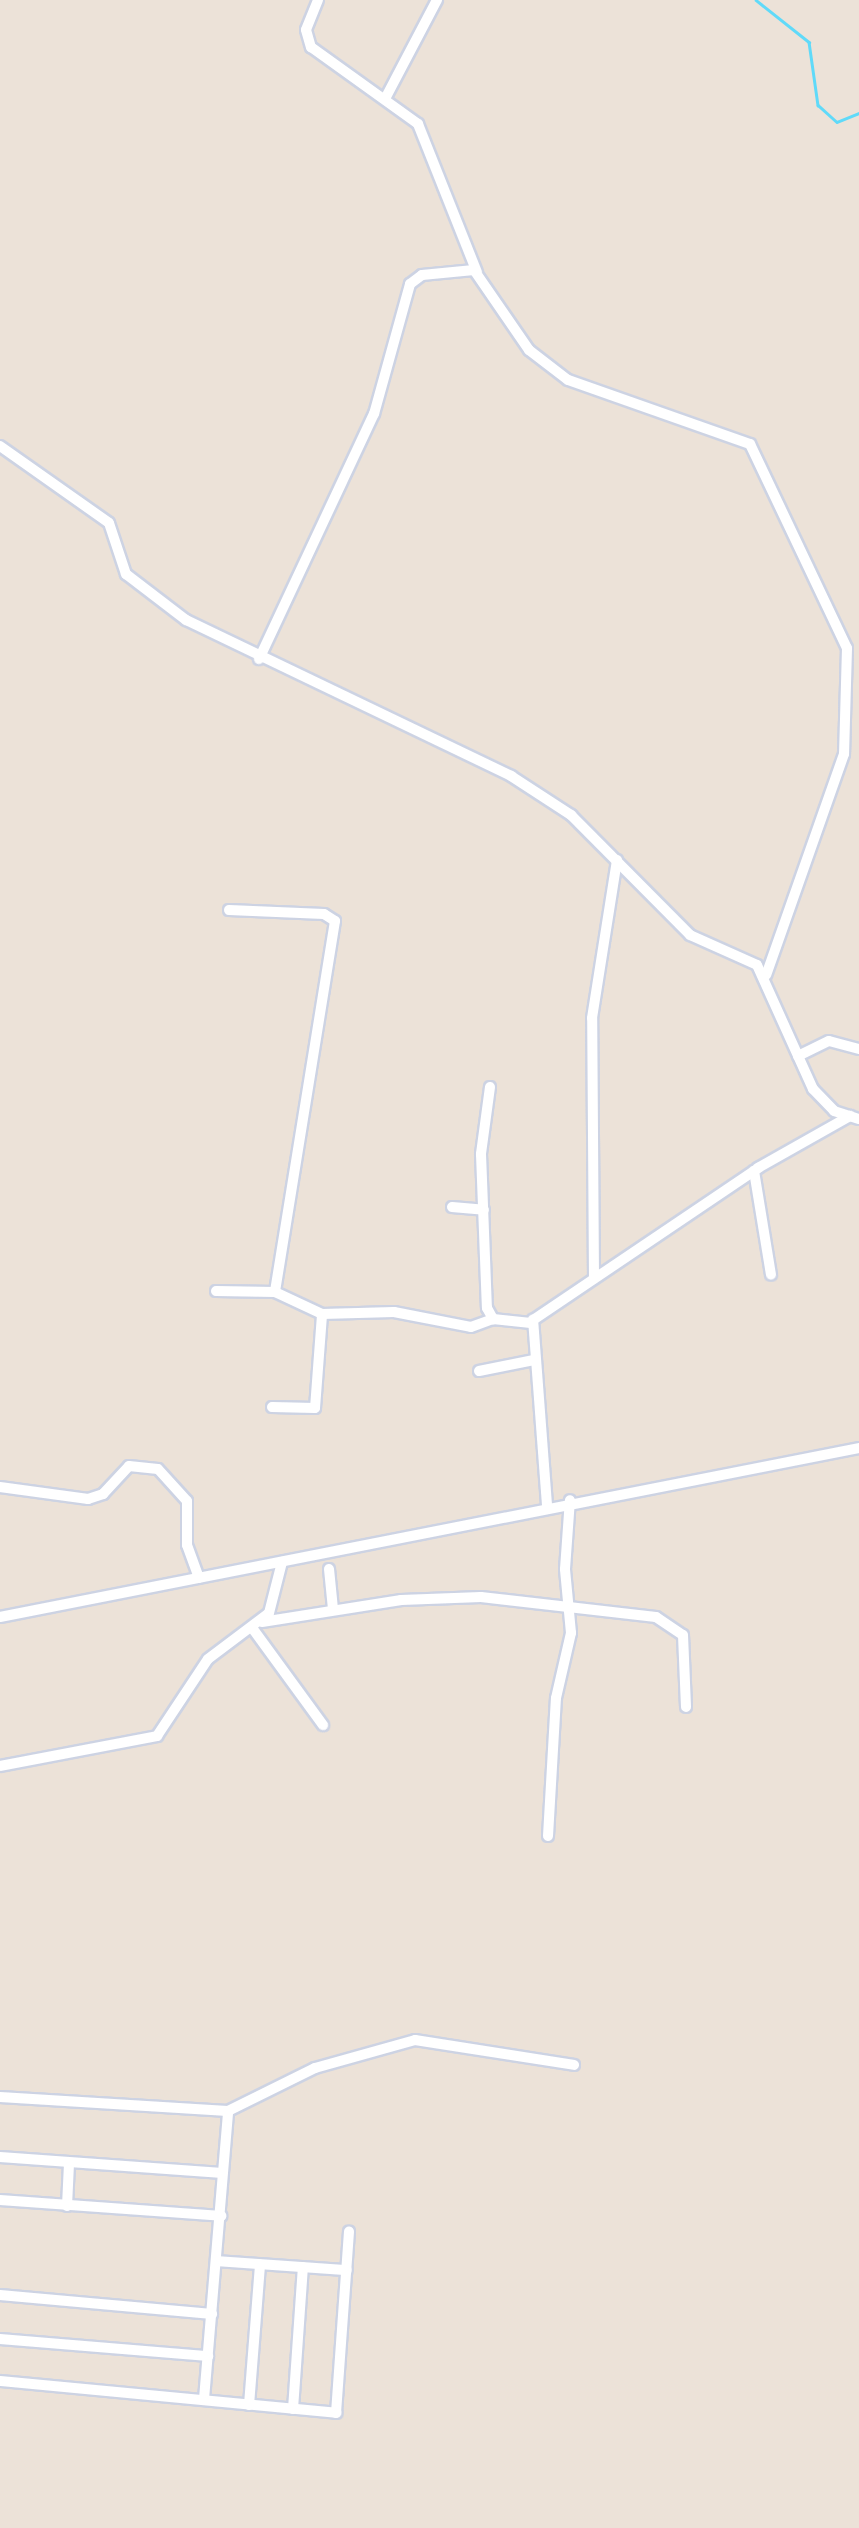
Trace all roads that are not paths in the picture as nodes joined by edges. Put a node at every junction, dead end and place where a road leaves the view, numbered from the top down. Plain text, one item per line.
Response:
1 (318, 0) edge
2 (437, 0) edge
3 (386, 97) junction
4 (477, 272) junction
5 (0, 446) edge
6 (853, 648) edge
7 (259, 659) junction
8 (617, 860) junction
9 (229, 909) dead end
10 (766, 975) junction
11 (859, 1049) edge
12 (798, 1056) junction
13 (490, 1087) dead end
14 (855, 1118) edge
15 (754, 1171) junction
16 (452, 1208) dead end
17 (484, 1210) junction
18 (771, 1275) dead end
19 (594, 1278) junction
20 (216, 1291) dead end
21 (275, 1292) junction
22 (322, 1314) junction
23 (493, 1319) junction
24 (531, 1323) junction
25 (534, 1360) junction
26 (479, 1371) dead end
27 (272, 1407) dead end
28 (859, 1448) edge
29 (0, 1487) edge
30 (570, 1500) junction
31 (547, 1505) junction
32 (282, 1562) junction
33 (329, 1569) dead end
34 (199, 1578) junction
35 (566, 1604) junction
36 (333, 1609) junction
37 (0, 1617) edge
38 (258, 1626) junction
39 (686, 1707) dead end
40 (323, 1724) dead end
41 (0, 1766) edge
42 (548, 1836) dead end
43 (574, 2065) dead end
44 (0, 2097) edge
45 (228, 2111) junction
46 (0, 2157) edge
47 (69, 2163) junction
48 (222, 2174) junction
49 (0, 2200) edge
50 (66, 2206) junction
51 (220, 2216) junction
52 (349, 2231) dead end
53 (217, 2260) junction
54 (260, 2264) junction
55 (303, 2267) junction
56 (346, 2270) junction
57 (0, 2295) edge
58 (212, 2314) junction
59 (0, 2339) edge
60 (208, 2356) junction
61 (0, 2381) edge
62 (204, 2399) junction
63 (249, 2405) junction
64 (293, 2409) junction

1 - 3 street
2 - 3 street
3 - 4 street
4 - 6 street
4 - 7 street
5 - 7 street
6 - 10 street
7 - 8 street
8 - 10 street
8 - 19 street
9 - 21 street
10 - 12 street
11 - 12 street
12 - 14 street
13 - 17 street
14 - 15 street
15 - 18 street
15 - 19 street
16 - 17 street
17 - 23 street
19 - 24 street
20 - 21 street
21 - 22 street
22 - 23 street
22 - 27 street
23 - 24 street
24 - 25 street
25 - 26 street
25 - 31 street
28 - 30 street
29 - 34 street
30 - 31 street
30 - 35 street
31 - 32 street
32 - 34 street
32 - 38 street
33 - 36 street
34 - 37 street
35 - 36 street
35 - 39 street
35 - 42 street
36 - 38 street
38 - 40 street
38 - 41 street
43 - 45 street
44 - 45 street
45 - 48 street
46 - 47 street
47 - 48 street
47 - 50 street
48 - 51 street
49 - 50 street
50 - 51 street
51 - 53 street
52 - 56 street
53 - 54 street
53 - 58 street
54 - 55 street
54 - 63 street
55 - 56 street
55 - 64 street
56 - 64 street
57 - 58 street
58 - 60 street
59 - 60 street
60 - 62 street
61 - 62 street
62 - 63 street
63 - 64 street

